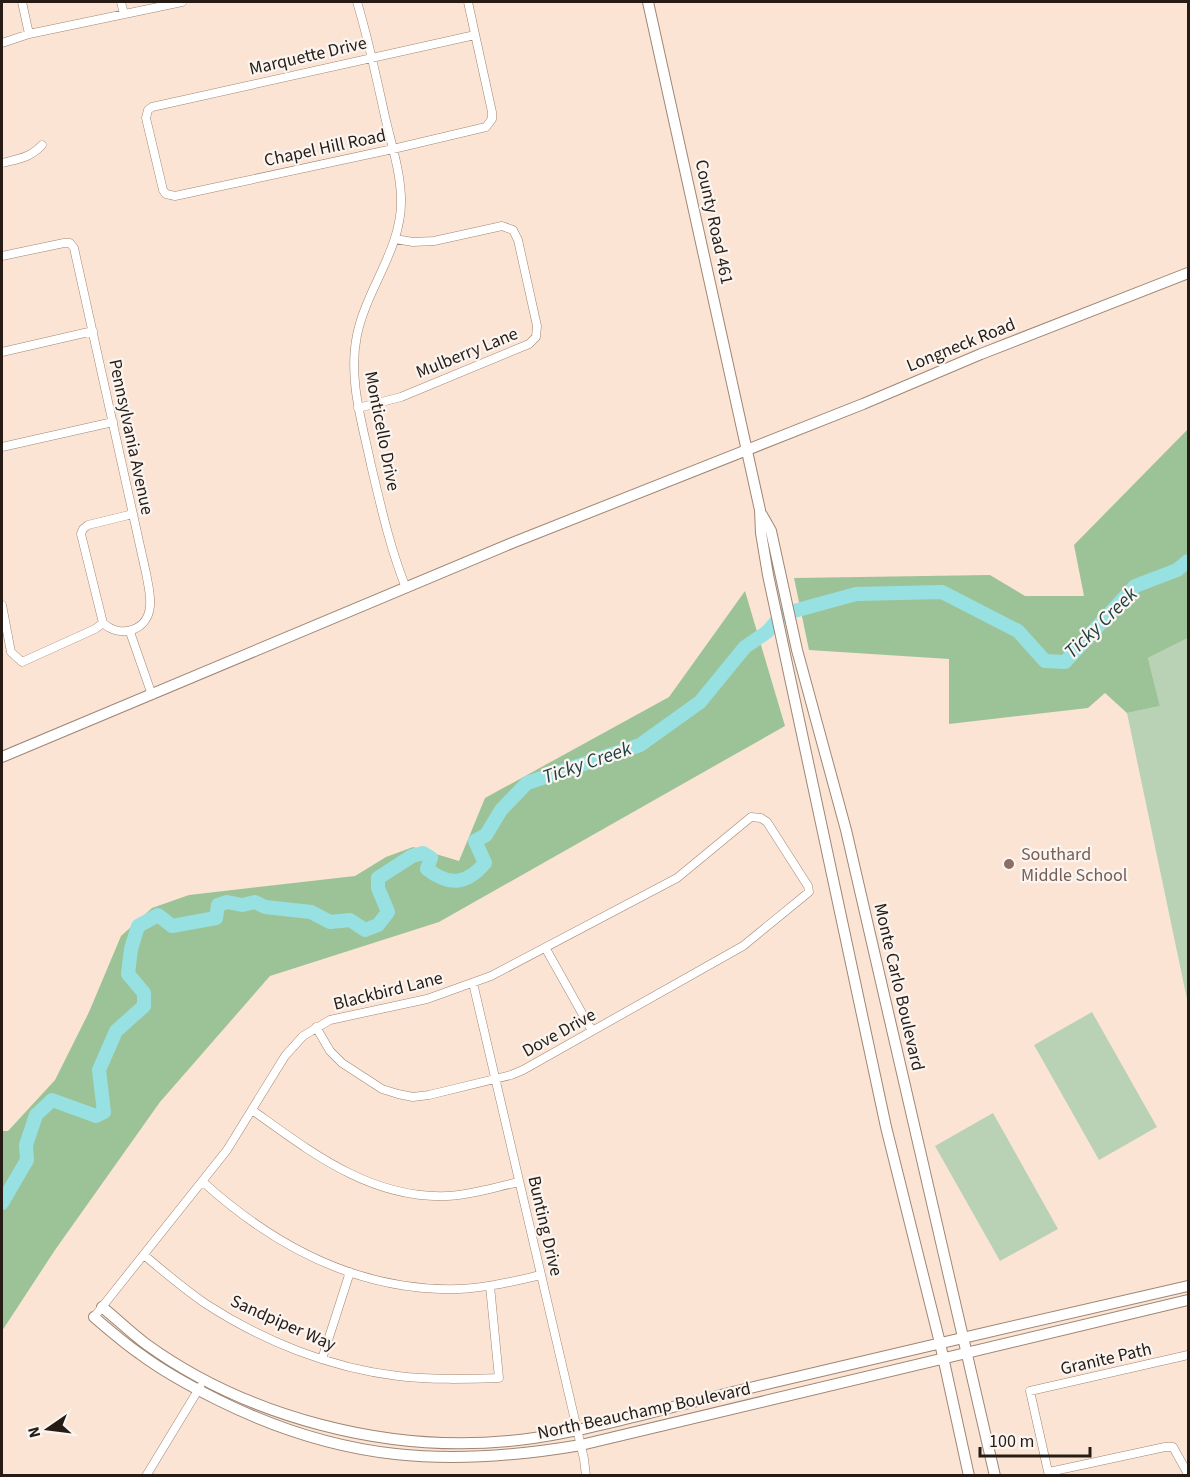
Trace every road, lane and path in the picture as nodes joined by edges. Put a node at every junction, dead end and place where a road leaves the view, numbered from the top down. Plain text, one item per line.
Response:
1 (22, 2) edge
2 (121, 2) edge
3 (182, 2) edge
4 (357, 2) edge
5 (468, 2) edge
6 (648, 2) edge
7 (124, 14) junction
8 (29, 34) junction
9 (475, 35) junction
10 (2, 44) edge
11 (372, 57) junction
12 (42, 146) dead end
13 (393, 149) junction
14 (2, 163) edge
15 (166, 194) joint
16 (395, 239) junction
17 (2, 256) edge
18 (1188, 273) edge
19 (93, 331) junction
20 (2, 352) edge
21 (358, 408) junction
22 (113, 423) junction
23 (2, 447) edge
24 (746, 449) junction
25 (760, 510) junction
26 (133, 514) junction
27 (406, 588) junction
28 (2, 605) edge
29 (103, 623) junction
30 (130, 632) junction
31 (791, 650) junction
32 (152, 695) junction
33 (2, 757) edge
34 (751, 817) joint
35 (546, 949) junction
36 (473, 983) junction
37 (316, 1027) junction
38 (592, 1031) junction
39 (495, 1079) junction
40 (252, 1110) junction
41 (202, 1182) junction
42 (519, 1182) junction
43 (144, 1255) junction
44 (350, 1272) junction
45 (541, 1275) junction
46 (490, 1286) junction
47 (1188, 1286) edge
48 (1188, 1300) edge
49 (102, 1307) junction
50 (94, 1317) joint
51 (963, 1338) junction
52 (940, 1343) junction
53 (966, 1353) junction
54 (1188, 1355) edge
55 (322, 1359) junction
56 (943, 1359) junction
57 (206, 1379) junction
58 (198, 1390) junction
59 (577, 1431) junction
60 (581, 1445) junction
61 (1049, 1474) edge
62 (1188, 1474) edge
63 (146, 1476) edge
64 (586, 1476) edge
65 (969, 1476) edge
66 (995, 1476) edge

1 - 8 street
2 - 7 street
3 - 7 street
4 - 11 street, Monticello Drive
5 - 9 street
6 - 24 street, County Road 461
7 - 8 street
8 - 10 street
9 - 11 street, Marquette Drive
9 - 13 street, Chapel Hill Road
11 - 13 street, Monticello Drive
11 - 15 street, Marquette Drive
12 - 14 street
13 - 15 street, Chapel Hill Road
13 - 16 street, Monticello Drive
16 - 21 street, Monticello Drive
16 - 21 street, Mulberry Lane
17 - 19 street, Pennsylvania Avenue
18 - 24 street, Longneck Road
19 - 20 street
19 - 22 street, Pennsylvania Avenue
21 - 27 street, Monticello Drive
22 - 23 street
22 - 26 street, Pennsylvania Avenue
24 - 25 street, Monte Carlo Boulevard
24 - 27 street, Longneck Road
25 - 31 street, Monte Carlo Boulevard
25 - 31 street, Monte Carlo Boulevard
26 - 29 street
26 - 30 street, Pennsylvania Avenue
27 - 32 street, Longneck Road
28 - 29 street
29 - 30 street
30 - 32 street
31 - 51 street, Monte Carlo Boulevard
31 - 52 street, Monte Carlo Boulevard
32 - 33 street, Longneck Road
34 - 35 street, Blackbird Lane
34 - 38 street, Dove Drive
35 - 36 street, Blackbird Lane
35 - 38 street
36 - 37 street, Blackbird Lane
36 - 39 street, Bunting Drive
37 - 39 street, Dove Drive
37 - 40 street, Blackbird Lane
38 - 39 street, Dove Drive
39 - 42 street, Bunting Drive
40 - 41 street, Blackbird Lane
40 - 42 street
41 - 43 street, Blackbird Lane
41 - 44 street
42 - 45 street, Bunting Drive
43 - 49 street, Blackbird Lane
43 - 55 street, Sandpiper Way
44 - 46 street
44 - 55 street
45 - 46 street
45 - 59 street, Bunting Drive
46 - 55 street, Sandpiper Way
47 - 51 street, North Beauchamp Boulevard
48 - 53 street, North Beauchamp Boulevard
49 - 50 street, Blackbird Lane
49 - 57 street, North Beauchamp Boulevard
50 - 58 street, North Beauchamp Boulevard
51 - 52 street, North Beauchamp Boulevard
51 - 53 street, Monte Carlo Boulevard
52 - 56 street, Monte Carlo Boulevard
52 - 59 street, North Beauchamp Boulevard
53 - 56 street, North Beauchamp Boulevard
53 - 66 street, Monte Carlo Boulevard
54 - 61 street, Granite Path
56 - 60 street, North Beauchamp Boulevard
56 - 65 street, Monte Carlo Boulevard
57 - 58 street
57 - 59 street, North Beauchamp Boulevard
58 - 60 street, North Beauchamp Boulevard
58 - 63 street
59 - 60 street, Bunting Drive
60 - 64 street, Bunting Drive
61 - 62 street

